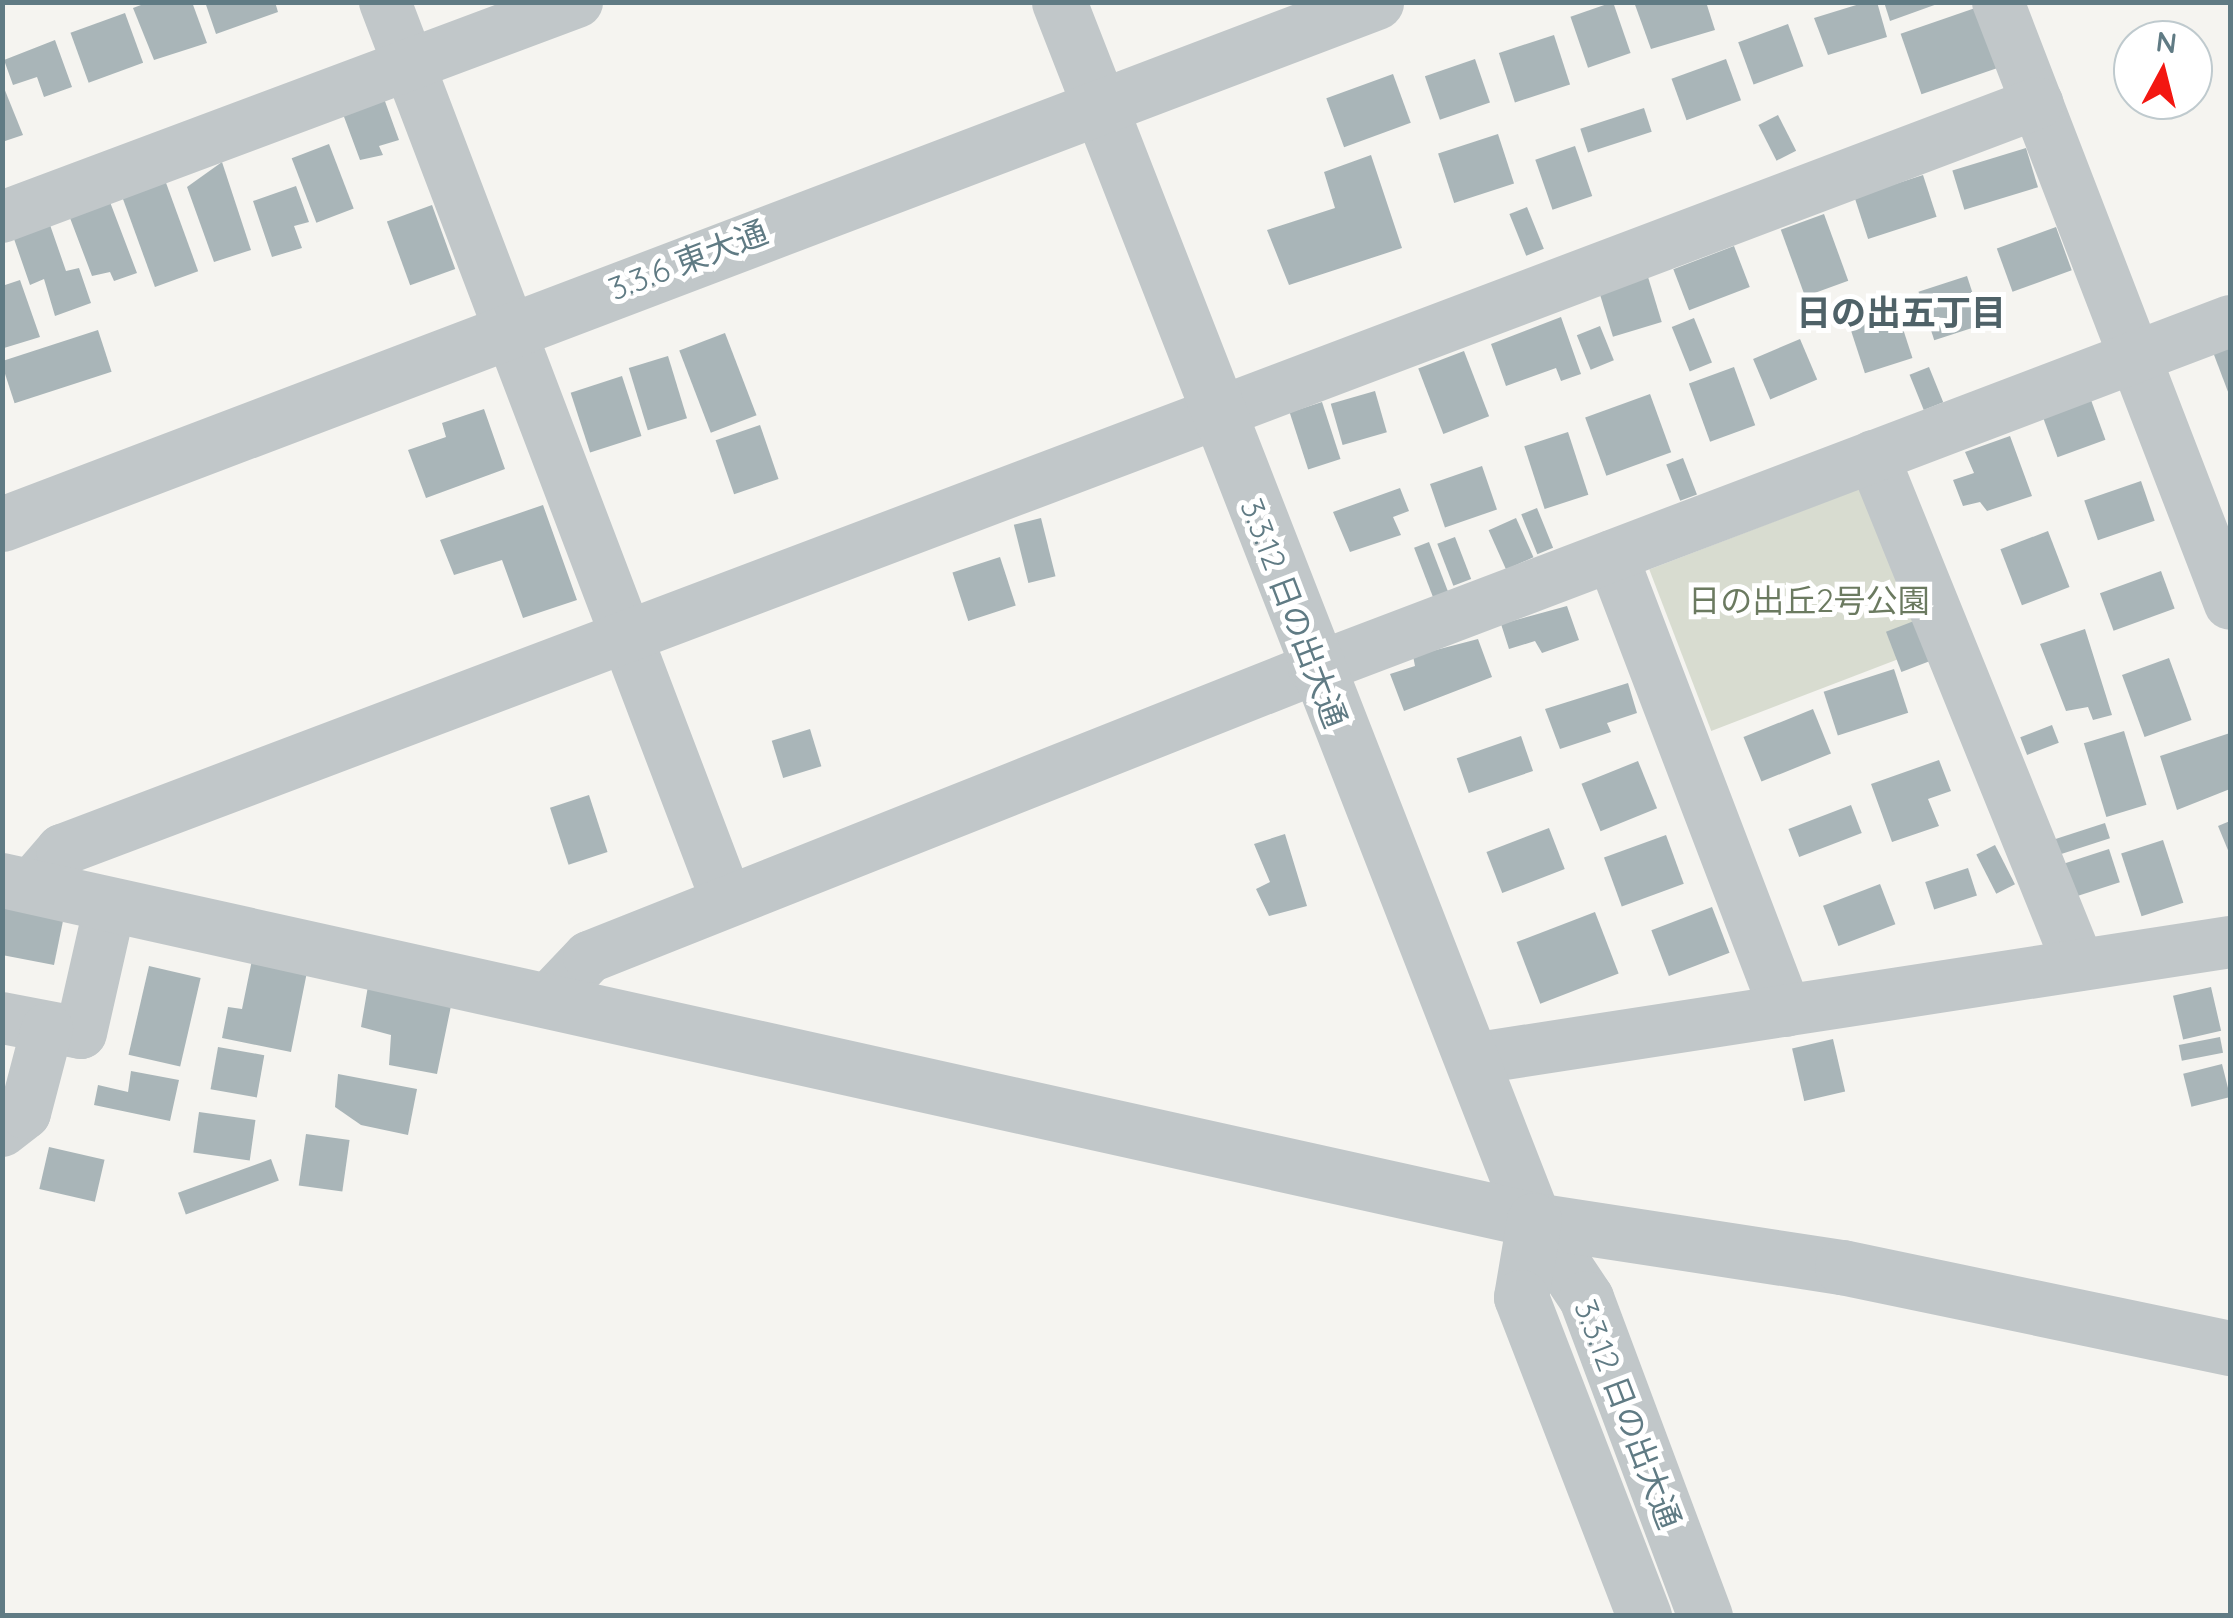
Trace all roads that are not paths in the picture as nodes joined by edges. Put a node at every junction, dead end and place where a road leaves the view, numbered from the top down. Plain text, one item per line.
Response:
1 (385, 2) edge
2 (578, 2) edge
3 (1059, 2) edge
4 (1376, 2) edge
5 (1998, 2) edge
6 (410, 65) junction
7 (2038, 103) junction
8 (1098, 104) junction
9 (2, 217) edge
10 (2230, 320) edge
11 (512, 327) junction
12 (2138, 356) junction
13 (1217, 411) junction
14 (1873, 456) junction
15 (2, 524) edge
16 (1612, 556) junction
17 (2230, 604) edge
18 (630, 639) junction
19 (1314, 670) junction
20 (17, 883) edge
21 (728, 902) junction
22 (110, 905) junction
23 (2230, 942) edge
24 (2079, 965) junction
25 (549, 999) junction
26 (1786, 1010) junction
27 (24, 1024) edge
28 (1472, 1059) junction
29 (2, 1132) edge
30 (1534, 1220) junction
31 (2230, 1348) edge
32 (1644, 1616) edge
33 (1705, 1616) edge

1 - 6 street
2 - 6 street
3 - 8 street, 3.3.12 日の出大通
4 - 8 street, 3.3.6 東大通
5 - 7 street
6 - 9 street
6 - 11 street
7 - 12 street
7 - 13 street
8 - 11 street, 3.3.6 東大通
8 - 13 street, 3.3.12 日の出大通
10 - 12 street
11 - 15 street, 3.3.6 東大通
11 - 18 street
12 - 14 street
12 - 17 street
13 - 18 street
13 - 19 street, 3.3.12 日の出大通
14 - 16 street
14 - 24 street
16 - 19 street
16 - 26 street
18 - 20 street
18 - 21 street
19 - 21 street
19 - 28 street, 3.3.12 日の出大通
20 - 22 street
21 - 25 street
22 - 25 street
22 - 27 street
23 - 24 street
24 - 26 street
25 - 30 street
26 - 28 street
27 - 29 street
28 - 30 street, 3.3.12 日の出大通
30 - 31 street
30 - 32 street, 3.3.12 日の出大通
30 - 33 street, 3.3.12 日の出大通

